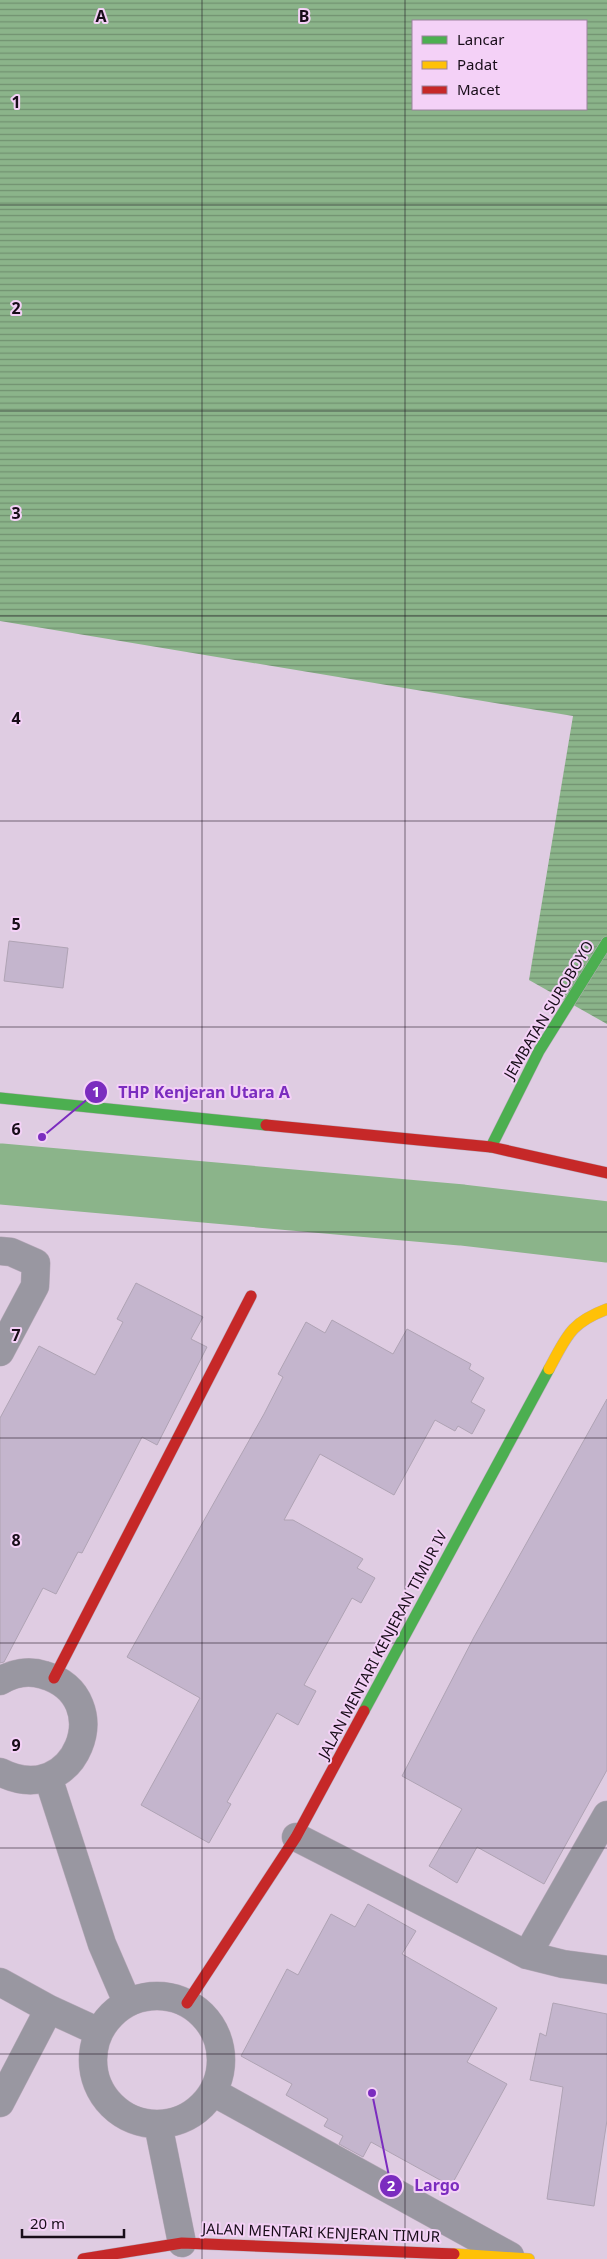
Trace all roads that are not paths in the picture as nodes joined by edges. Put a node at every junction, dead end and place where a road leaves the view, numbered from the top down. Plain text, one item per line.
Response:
1 (607, 942) edge
2 (0, 1098) edge
3 (491, 1147) junction
4 (607, 1173) edge
5 (0, 1251) edge
6 (251, 1296) dead end
7 (607, 1309) edge
8 (0, 1352) edge
9 (54, 1678) junction
10 (0, 1681) edge
11 (0, 1772) edge
12 (48, 1777) junction
13 (607, 1816) edge
14 (296, 1837) junction
15 (527, 1955) junction
16 (607, 1970) edge
17 (0, 1982) edge
18 (127, 2002) junction
19 (187, 2003) junction
20 (49, 2009) junction
21 (99, 2032) junction
22 (213, 2092) junction
23 (0, 2103) edge
24 (158, 2124) junction
25 (182, 2243) junction
26 (520, 2258) edge
27 (83, 2259) edge

1 - 3 street, JEMBATAN SUROBOYO
2 - 3 street
3 - 4 street
5 - 8 street
6 - 9 street
7 - 14 street, JALAN MENTARI KENJERAN TIMUR IV
9 - 10 street
9 - 12 street
11 - 12 street
12 - 18 street
13 - 15 street
14 - 15 street
14 - 19 street, JALAN MENTARI KENJERAN TIMUR IV
15 - 16 street
17 - 20 street
18 - 19 street
18 - 21 street
19 - 22 street
20 - 21 street
20 - 23 street
21 - 24 street
22 - 24 street
22 - 26 street
24 - 25 street
25 - 26 street, JALAN MENTARI KENJERAN TIMUR
25 - 27 street, JALAN MENTARI KENJERAN TIMUR

